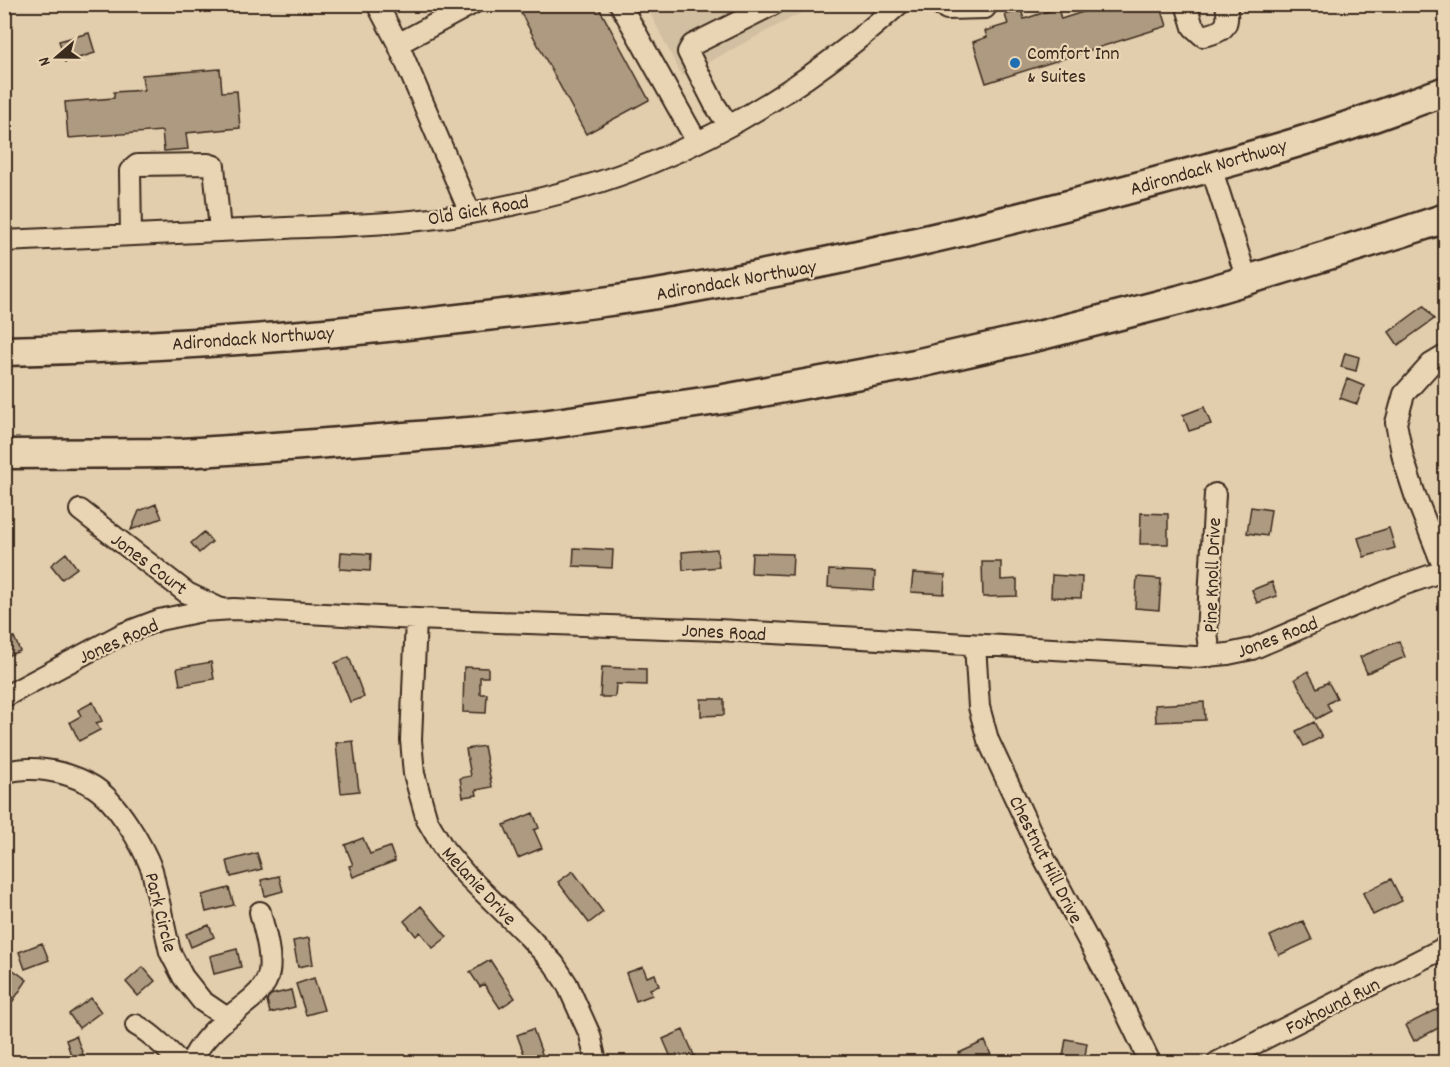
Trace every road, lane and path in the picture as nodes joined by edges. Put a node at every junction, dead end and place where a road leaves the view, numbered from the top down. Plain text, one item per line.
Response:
1 (377, 4) edge
2 (472, 4) edge
3 (620, 4) edge
4 (774, 4) edge
5 (899, 4) edge
6 (939, 4) edge
7 (1186, 4) edge
8 (1226, 4) edge
9 (990, 6) edge
10 (398, 44) junction
11 (1446, 91) edge
12 (729, 126) junction
13 (697, 142) junction
14 (1211, 167) junction
15 (470, 213) junction
16 (1446, 218) edge
17 (220, 231) junction
18 (131, 235) junction
19 (4, 242) edge
20 (1247, 280) junction
21 (4, 351) edge
22 (1446, 355) edge
23 (4, 454) edge
24 (1215, 494) dead end
25 (80, 510) dead end
26 (1445, 571) edge
27 (223, 610) junction
28 (416, 619) junction
29 (975, 645) junction
30 (1210, 656) junction
31 (4, 696) edge
32 (4, 772) edge
33 (260, 912) dead end
34 (1446, 947) edge
35 (227, 1018) junction
36 (136, 1025) dead end
37 (180, 1062) edge
38 (191, 1062) edge
39 (596, 1062) edge
40 (1150, 1062) edge
41 (1218, 1062) edge

1 - 10 street
2 - 10 street
3 - 13 street
4 - 12 street
5 - 12 street, Old Gick Road
6 - 9 street
7 - 8 street
10 - 15 street
11 - 14 highway, Adirondack Northway
12 - 13 street, Old Gick Road
13 - 15 street, Old Gick Road
14 - 20 street
14 - 21 highway, Adirondack Northway
15 - 17 street, Old Gick Road
16 - 20 highway
17 - 18 street, Old Gick Road
17 - 18 street
18 - 19 street, Old Gick Road
20 - 23 highway
22 - 26 street
24 - 30 street, Pine Knoll Drive
25 - 27 street, Jones Court
26 - 30 street, Jones Road
27 - 28 street, Jones Road
27 - 31 street, Jones Road
28 - 29 street, Jones Road
28 - 39 street, Melanie Drive
29 - 30 street, Jones Road
29 - 40 street, Chestnut Hill Drive
32 - 35 street, Park Circle
33 - 35 street
34 - 41 street, Foxhound Run
35 - 38 street
36 - 37 street

